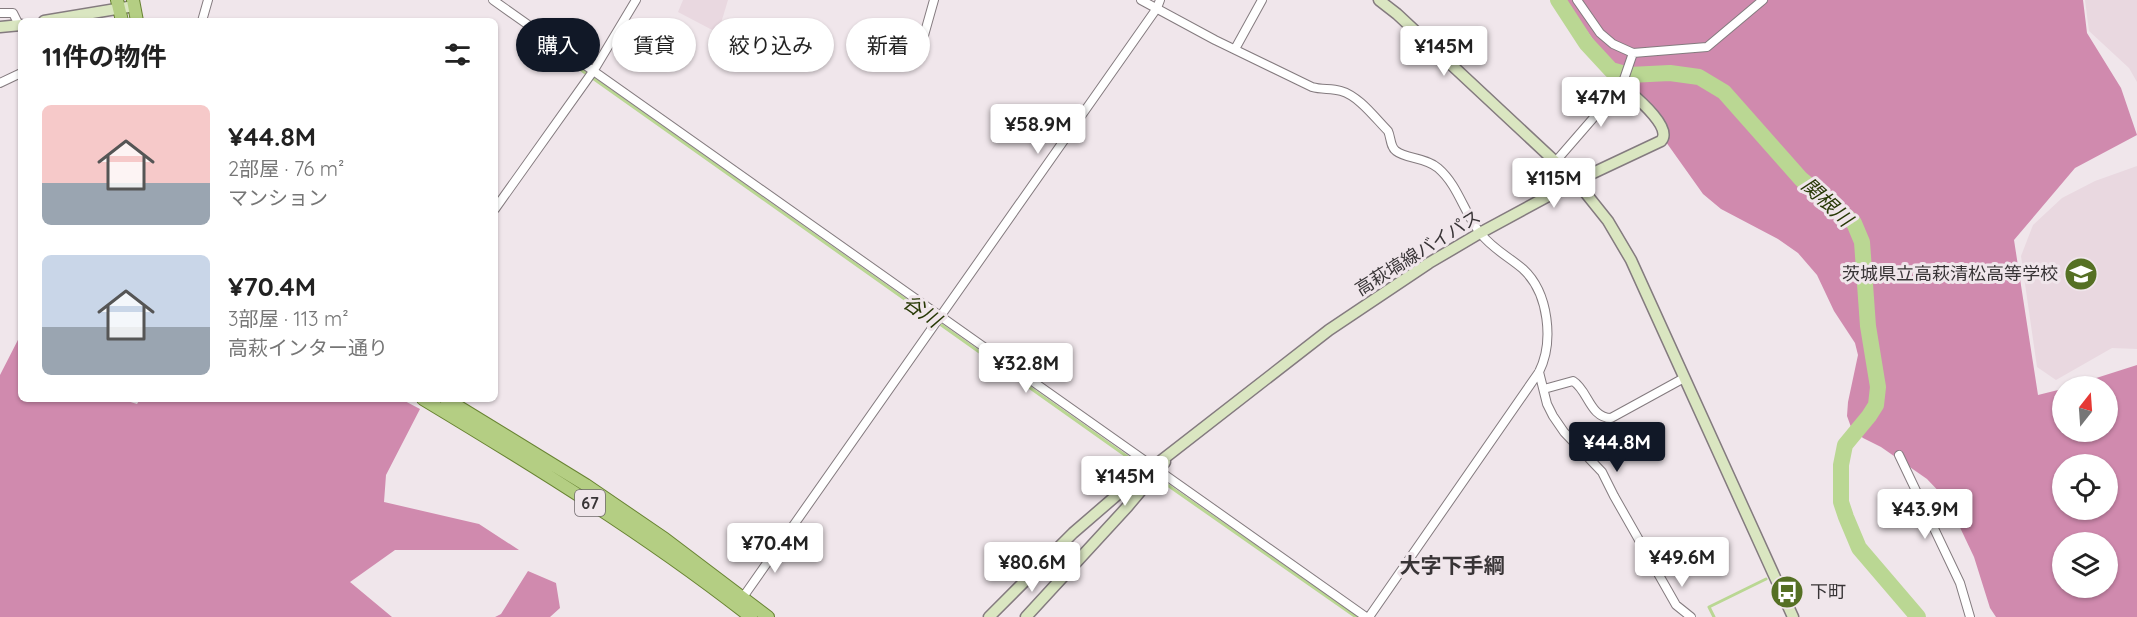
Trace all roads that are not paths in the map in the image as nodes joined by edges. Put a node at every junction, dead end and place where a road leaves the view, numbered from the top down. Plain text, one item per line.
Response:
1 (208, 0) edge
2 (636, 0) edge
3 (934, 0) edge
4 (1141, 0) edge
5 (1160, 0) edge
6 (1262, 0) edge
7 (1379, 0) edge
8 (1577, 0) edge
9 (1763, 0) edge
10 (494, 1) edge
11 (134, 3) edge
12 (118, 4) edge
13 (1157, 8) junction
14 (0, 13) edge
15 (57, 18) edge
16 (136, 18) edge
17 (203, 18) edge
18 (519, 18) edge
19 (929, 18) edge
20 (18, 22) edge
21 (18, 25) edge
22 (0, 27) edge
23 (1235, 49) junction
24 (1633, 56) junction
25 (600, 60) edge
26 (593, 72) edge
27 (597, 72) edge
28 (18, 74) edge
29 (1623, 82) junction
30 (0, 83) edge
31 (1556, 161) junction
32 (1576, 181) junction
33 (498, 204) edge
34 (1480, 233) junction
35 (940, 317) junction
36 (1539, 372) junction
37 (1684, 378) junction
38 (1544, 389) junction
39 (428, 402) edge
40 (451, 402) edge
41 (1899, 455) dead end
42 (1155, 468) junction
43 (740, 602) junction
44 (751, 617) edge
45 (768, 617) edge
46 (989, 617) edge
47 (1026, 617) edge
48 (1368, 617) edge
49 (1691, 617) edge
50 (1793, 617) edge
51 (1970, 617) edge

1 - 17 street
2 - 25 street
3 - 19 street
4 - 13 street
5 - 13 street
6 - 23 street
7 - 31 main road
8 - 24 street
9 - 24 street
10 - 18 street
11 - 12 main road
11 - 16 main road
12 - 15 main road
13 - 23 street
13 - 35 street
14 - 20 street
21 - 22 main road
23 - 34 street
24 - 29 street
26 - 33 street
27 - 35 street
28 - 30 street
29 - 31 street
29 - 32 main road, 高萩塙線バイパス
31 - 32 main road
32 - 34 main road, 高萩塙線バイパス
32 - 37 main road
34 - 36 street
34 - 42 main road, 高萩塙線バイパス
35 - 42 street
35 - 43 street
36 - 38 street
36 - 48 street
37 - 38 street
37 - 50 main road
38 - 49 street
39 - 43 main road, 67
40 - 43 main road, 67
41 - 51 street
42 - 46 main road, 高萩塙線バイパス
42 - 47 main road, 高萩塙線バイパス
42 - 48 street
43 - 44 main road, 67
43 - 45 main road, 67

